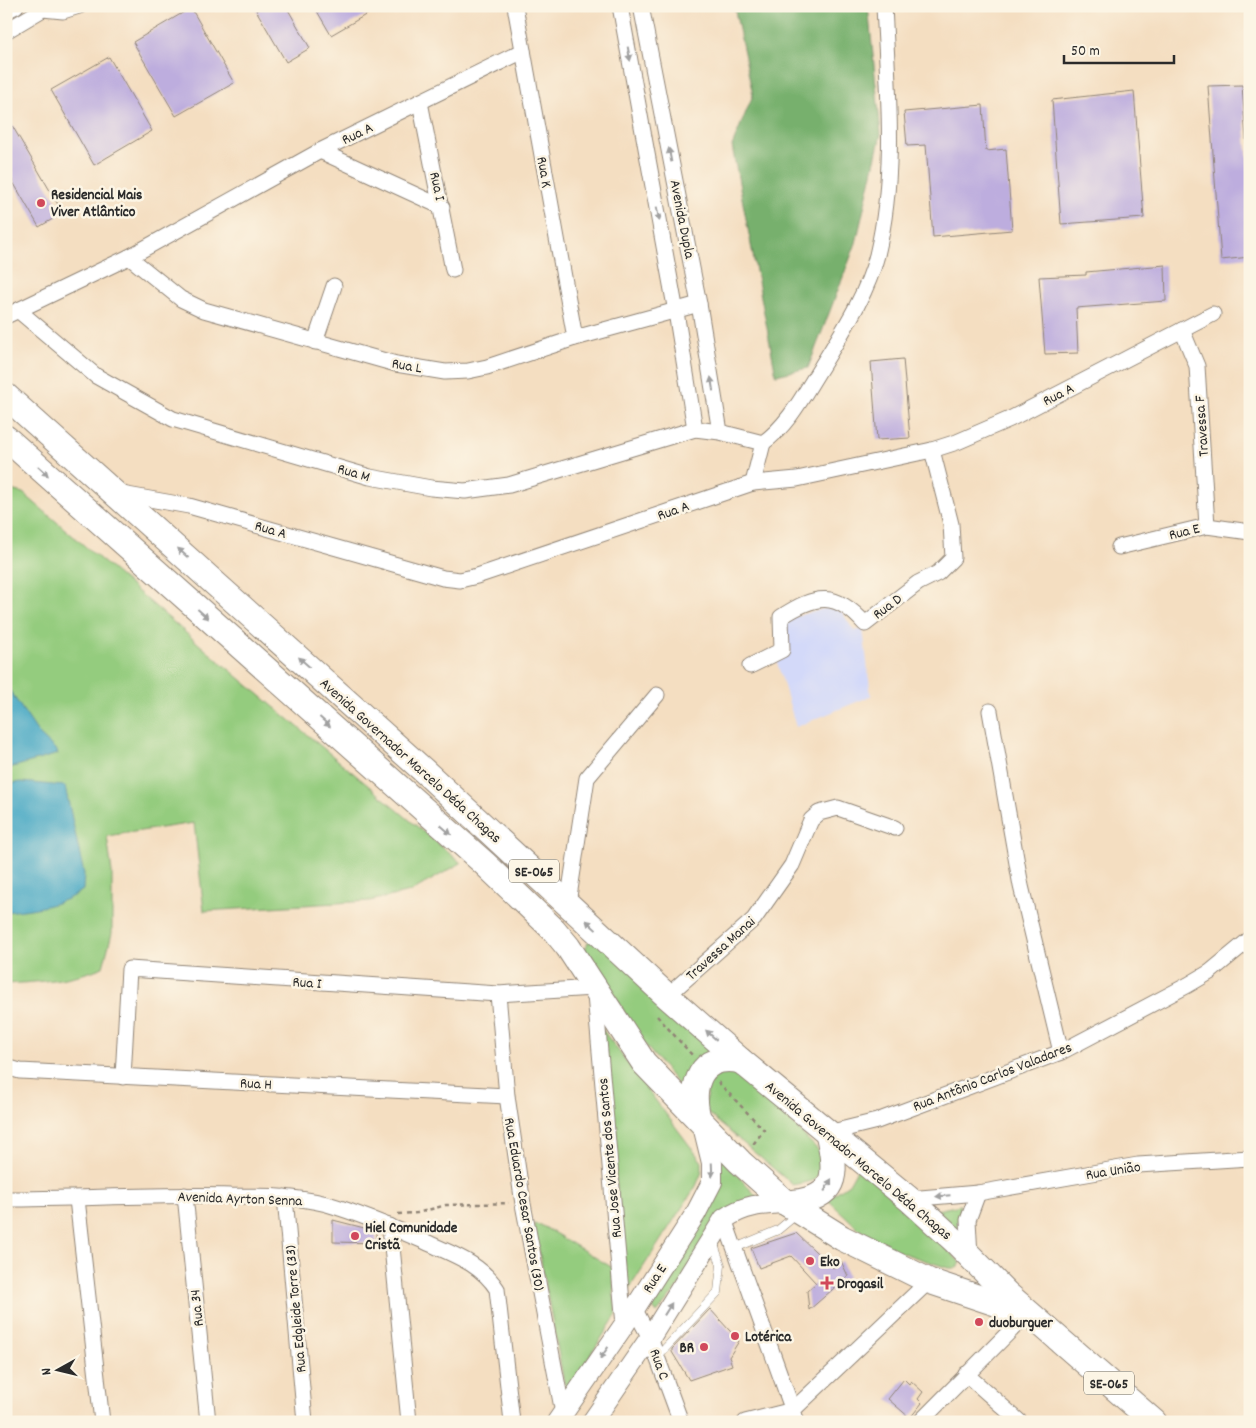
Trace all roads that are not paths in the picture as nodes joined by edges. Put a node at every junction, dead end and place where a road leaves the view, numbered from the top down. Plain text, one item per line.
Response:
1 (16, 6) edge
2 (79, 6) edge
3 (515, 6) edge
4 (620, 6) edge
5 (641, 6) edge
6 (884, 6) edge
7 (6, 11) edge
8 (6, 31) edge
9 (523, 51) junction
10 (420, 102) junction
11 (320, 151) junction
12 (442, 207) junction
13 (129, 257) junction
14 (453, 270) dead end
15 (334, 286) dead end
16 (699, 304) junction
17 (676, 312) junction
18 (13, 314) edge
19 (1213, 314) dead end
20 (1182, 330) junction
21 (575, 338) junction
22 (315, 342) junction
23 (6, 396) edge
24 (695, 429) junction
25 (720, 432) junction
26 (6, 438) edge
27 (763, 443) junction
28 (932, 450) junction
29 (753, 483) junction
30 (116, 493) junction
31 (1207, 526) junction
32 (1250, 532) edge
33 (1119, 547) dead end
34 (750, 666) dead end
35 (657, 695) dead end
36 (990, 711) dead end
37 (896, 828) dead end
38 (568, 903) junction
39 (1250, 939) edge
40 (594, 990) junction
41 (498, 994) junction
42 (667, 996) junction
43 (1061, 1052) junction
44 (741, 1061) junction
45 (6, 1067) edge
46 (123, 1077) junction
47 (507, 1096) junction
48 (700, 1120) junction
49 (828, 1133) junction
50 (1250, 1158) edge
51 (978, 1193) junction
52 (185, 1195) junction
53 (285, 1197) junction
54 (6, 1199) edge
55 (77, 1199) junction
56 (909, 1199) junction
57 (793, 1207) junction
58 (724, 1218) junction
59 (390, 1226) junction
60 (712, 1238) junction
61 (735, 1248) junction
62 (970, 1256) junction
63 (885, 1258) junction
64 (929, 1281) junction
65 (629, 1316) junction
66 (1022, 1318) junction
67 (650, 1338) junction
68 (1064, 1343) junction
69 (657, 1357) junction
70 (966, 1374) junction
71 (795, 1416) edge
72 (560, 1417) edge
73 (102, 1422) edge
74 (208, 1422) edge
75 (305, 1422) edge
76 (409, 1422) edge
77 (512, 1422) edge
78 (592, 1422) edge
79 (681, 1422) edge
80 (745, 1422) edge
81 (920, 1422) edge
82 (1020, 1422) edge
83 (1154, 1422) edge

1 - 7 street
2 - 8 street
3 - 9 street, Rua K
4 -> 17 street, Avenida Dupla
16 -> 5 street, Avenida Dupla
6 - 27 street
9 - 10 street, Rua A
9 - 21 street, Rua K
10 - 11 street, Rua A
10 - 12 street, Rua I
11 - 12 street
11 - 13 street, Rua A
12 - 14 street, Rua I
13 - 18 street, Rua A
13 - 22 street, Rua L
15 - 22 street
16 - 17 street, Rua L
25 -> 16 street, Avenida Dupla
17 - 21 street, Rua L
17 - 24 street, Avenida Dupla
18 - 24 street, Rua M
19 - 20 street, Rua A
20 - 28 street, Rua A
20 - 31 street, Travessa F
21 - 22 street, Rua L
23 - 30 main road, Avenida Governador Marcelo Déda Chagas / SE-065
24 - 25 street, Rua M
25 - 27 street, Rua M
26 -> 40 main road, Avenida Governador Marcelo Déda Chagas / SE-065
27 - 29 street
28 - 29 street, Rua A
28 - 34 street, Rua D
29 - 30 street, Rua A
38 -> 30 main road, Avenida Governador Marcelo Déda Chagas / SE-065
31 - 32 street, Rua E
31 - 33 street, Rua E
35 - 38 street
36 - 43 street
37 - 42 street, Travessa Manai
42 -> 38 main road, Avenida Governador Marcelo Déda Chagas / SE-065
39 - 43 street, Rua Antônio Carlos Valadares
40 - 41 street, Rua I
40 - 48 main road, Avenida Governador Marcelo Déda Chagas / SE-065
40 - 65 street, Rua Jose Vicente dos Santos
41 - 46 street, Rua I
41 - 47 street, Rua Eduardo Cesar Santos (30)
44 -> 42 main road, Avenida Governador Marcelo Déda Chagas / SE-065
43 - 49 street, Rua Antônio Carlos Valadares
44 - 48 main road
44 - 49 main road, Avenida Governador Marcelo Déda Chagas / SE-065
45 - 46 street, Rua H
46 - 47 street, Rua H
47 - 72 street, Rua Eduardo Cesar Santos (30)
48 - 57 main road, Avenida Governador Marcelo Déda Chagas / SE-065
48 -> 65 street, Rua E
49 - 56 main road, Avenida Governador Marcelo Déda Chagas / SE-065
57 -> 49 main road
50 - 51 street, Rua União
51 -> 56 street, Rua União
51 - 62 street
52 - 53 street, Avenida Ayrton Senna
52 - 55 street, Avenida Ayrton Senna
52 - 74 street, Rua 34
53 - 59 street, Avenida Ayrton Senna
53 - 75 street, Rua Edgleide Torre (33)
54 - 55 street, Avenida Ayrton Senna
55 - 73 street
56 - 62 main road, Avenida Governador Marcelo Déda Chagas / SE-065
57 - 58 street
57 - 61 lane
57 - 63 main road, Avenida Governador Marcelo Déda Chagas / SE-065
58 - 60 street, Rua E
58 - 61 street
59 - 76 street
59 - 77 street, Avenida Ayrton Senna
67 -> 60 street, Rua E
60 - 69 lane
61 - 71 street
62 - 63 main road
62 - 68 main road, Avenida Governador Marcelo Déda Chagas / SE-065
63 - 64 main road, Avenida Governador Marcelo Déda Chagas / SE-065
64 - 66 main road, Avenida Governador Marcelo Déda Chagas / SE-065
64 - 71 street
65 - 67 street, Rua C
65 -> 72 street, Rua E
66 - 68 main road, Avenida Governador Marcelo Déda Chagas / SE-065
66 - 70 street
67 - 69 street, Rua C
67 - 78 street, Rua E
68 - 83 main road, SE-065
69 - 79 street, Rua C
70 - 81 street
70 - 82 street
71 - 80 street

